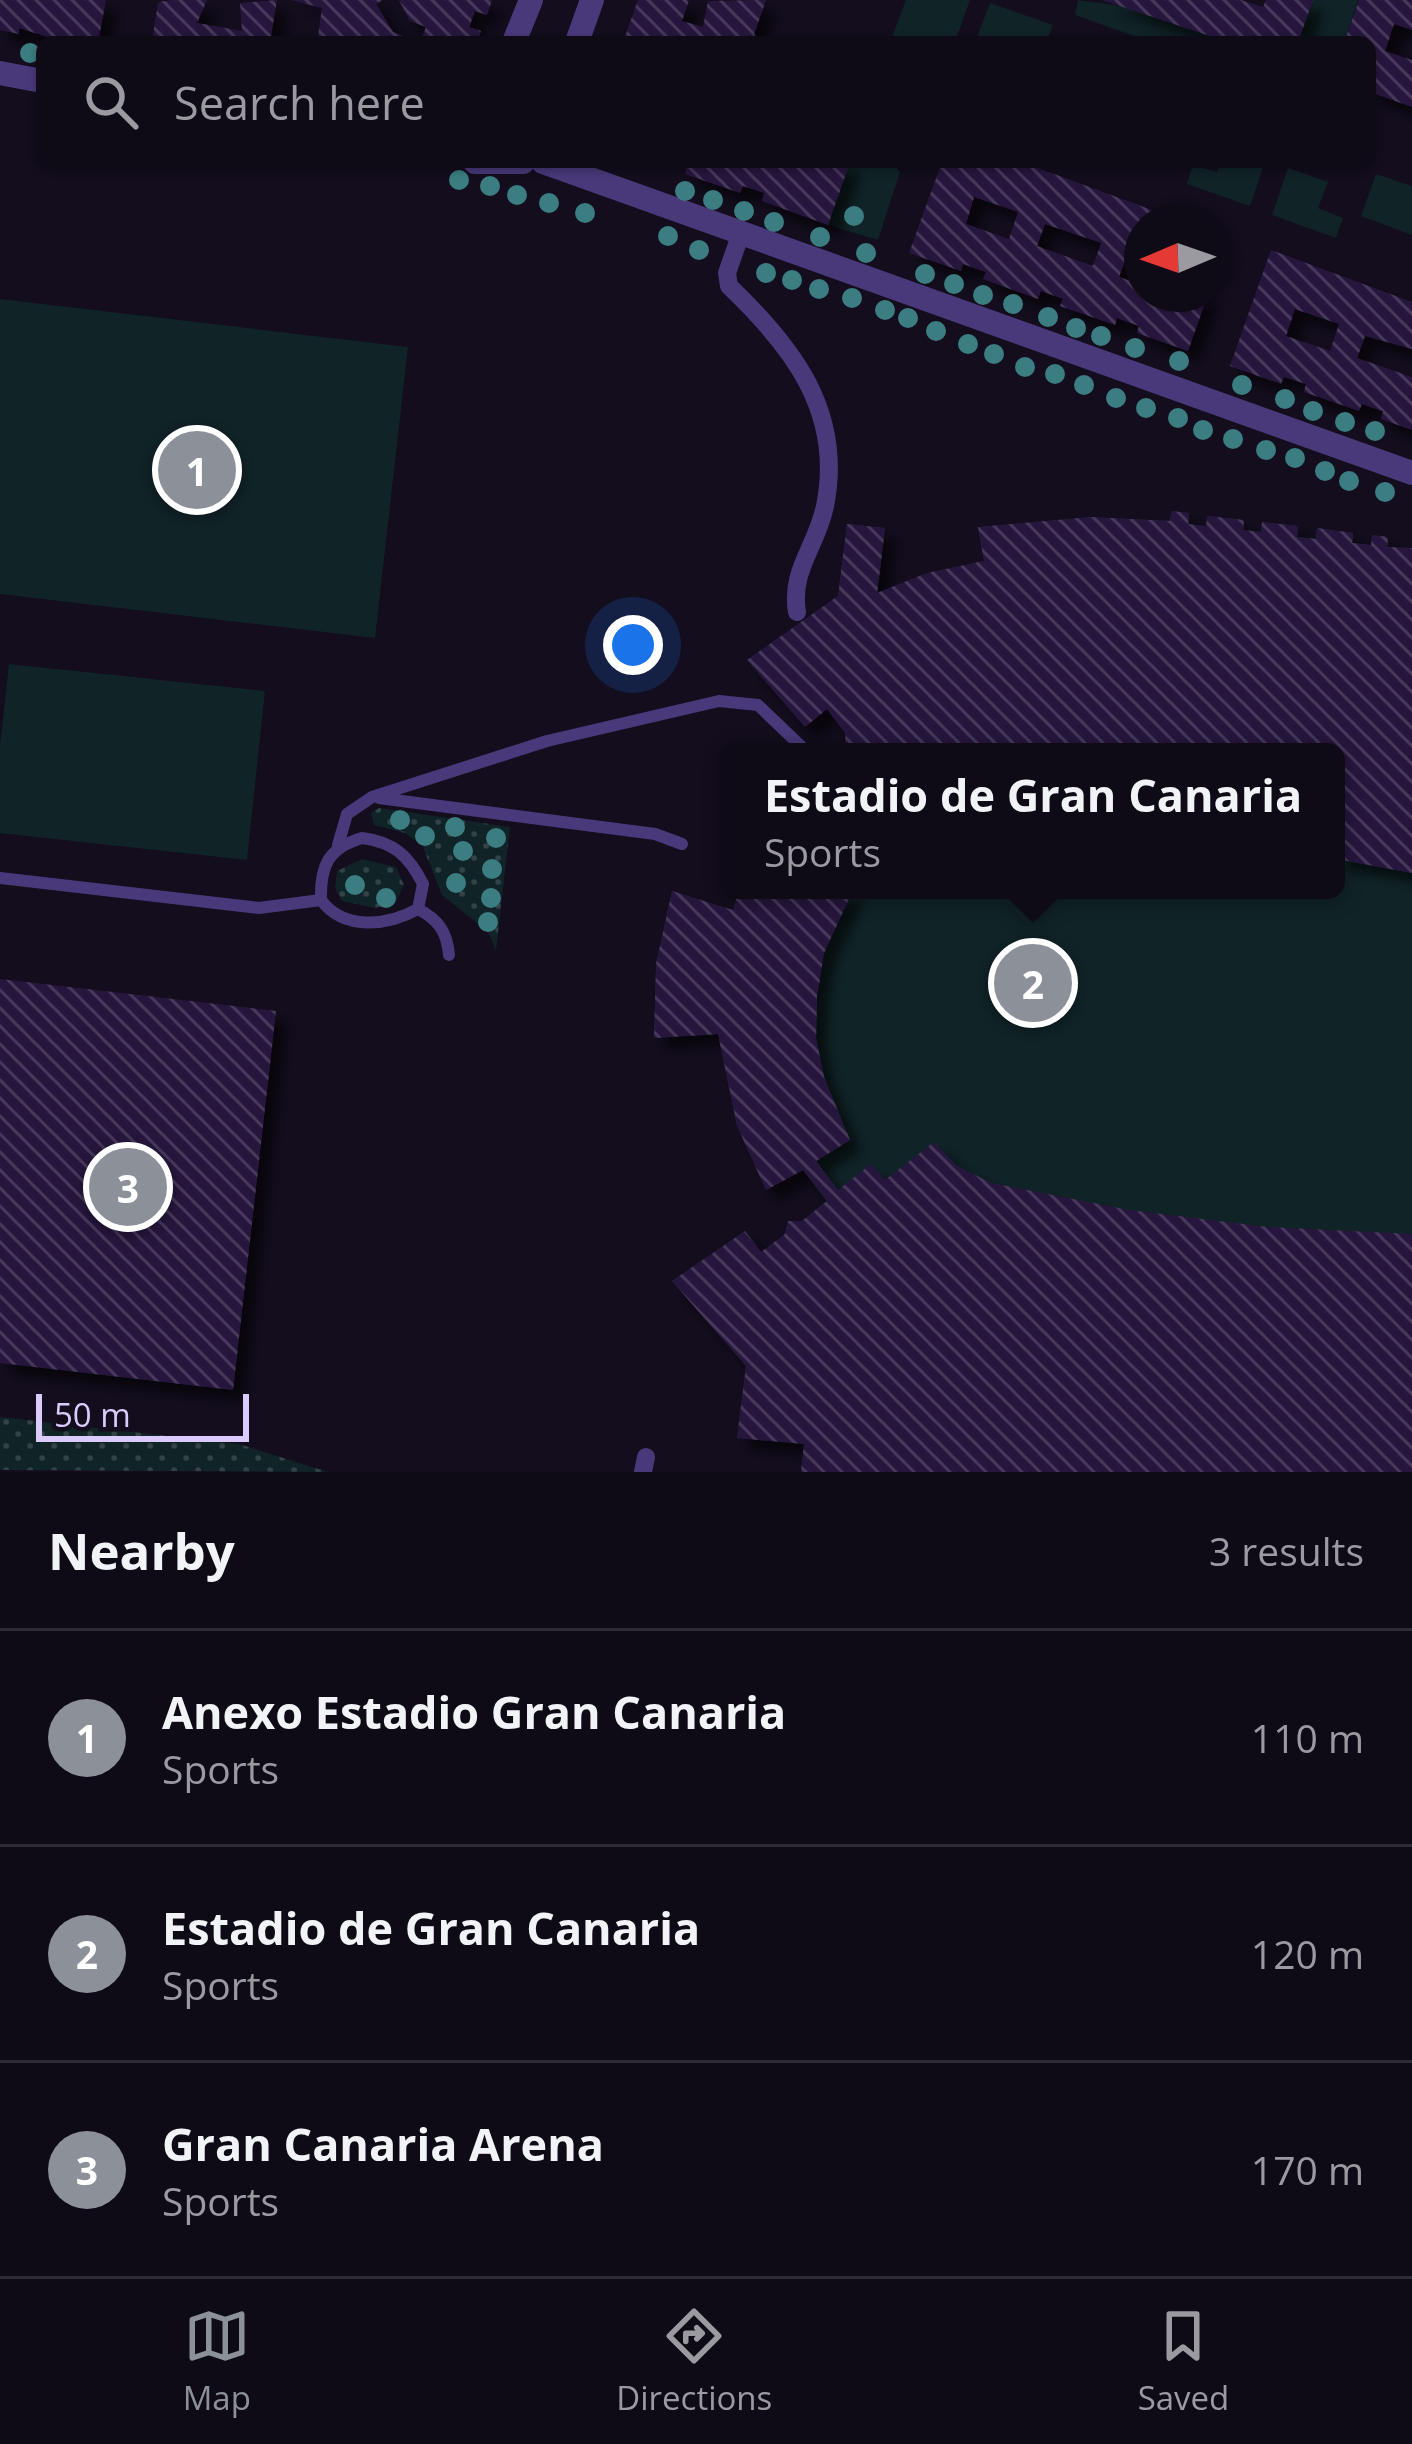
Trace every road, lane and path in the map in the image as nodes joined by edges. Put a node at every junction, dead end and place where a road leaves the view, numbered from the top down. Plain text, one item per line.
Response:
1 (531, 0) edge
2 (592, 0) edge
3 (516, 36) edge
4 (579, 36) edge
5 (0, 73) edge
6 (36, 80) edge
7 (560, 168) edge
8 (741, 232) junction
9 (1412, 473) edge
10 (797, 612) dead end
11 (798, 743) edge
12 (372, 797) junction
13 (682, 844) dead end
14 (338, 845) junction
15 (0, 878) edge
16 (321, 900) junction
17 (418, 909) junction
18 (449, 956) dead end

1 - 3 street
2 - 4 street
5 - 6 street
7 - 8 street
8 - 9 street
8 - 10 street
11 - 12 lane
12 - 13 lane
12 - 14 lane
14 - 16 lane
14 - 17 lane
15 - 16 lane
16 - 17 lane
17 - 18 lane

